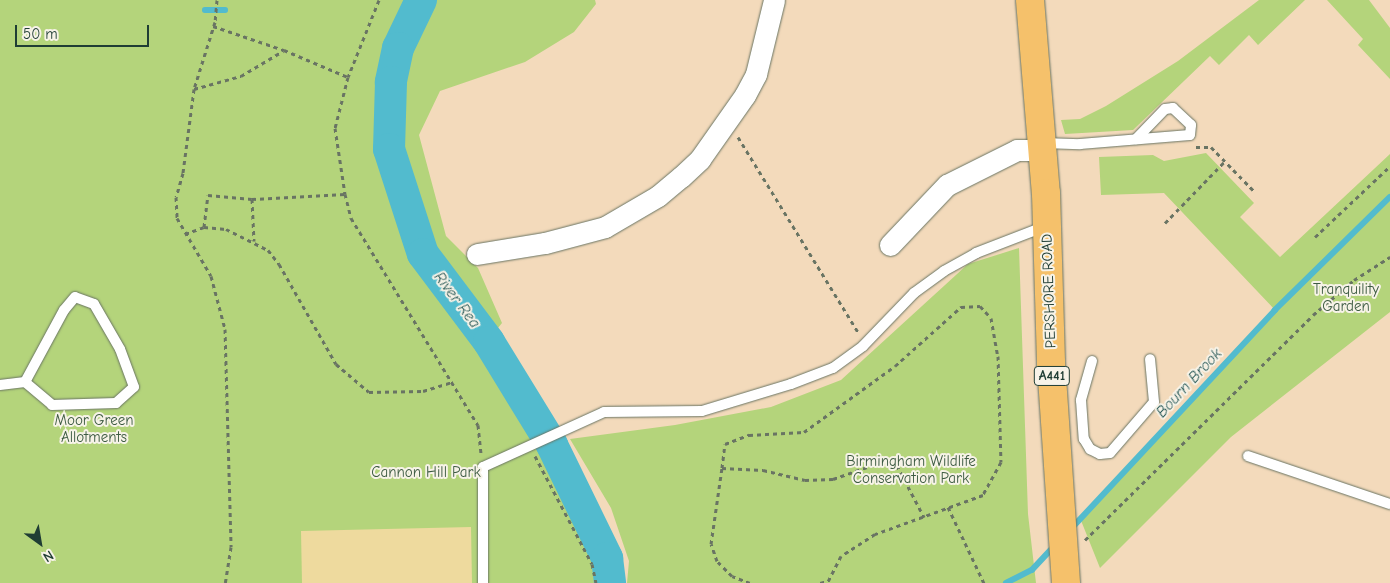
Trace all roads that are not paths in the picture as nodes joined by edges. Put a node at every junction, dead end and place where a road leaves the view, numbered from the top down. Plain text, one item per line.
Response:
1 (774, 0) edge
2 (1030, 0) edge
3 (1136, 139) junction
4 (1043, 147) junction
5 (1046, 226) junction
6 (890, 245) dead end
7 (476, 254) dead end
8 (1150, 359) dead end
9 (1092, 361) dead end
10 (26, 382) junction
11 (0, 386) edge
12 (1248, 456) dead end
13 (1390, 504) edge
14 (1065, 574) edge
15 (483, 583) edge

1 - 7 street
2 - 4 main road, PERSHORE ROAD / A441
3 - 3 lane
3 - 4 lane
4 - 5 main road, PERSHORE ROAD / A441
4 - 6 street
5 - 14 main road, PERSHORE ROAD / A441
5 - 15 lane
8 - 9 lane
10 - 10 lane
10 - 11 lane
12 - 13 lane

